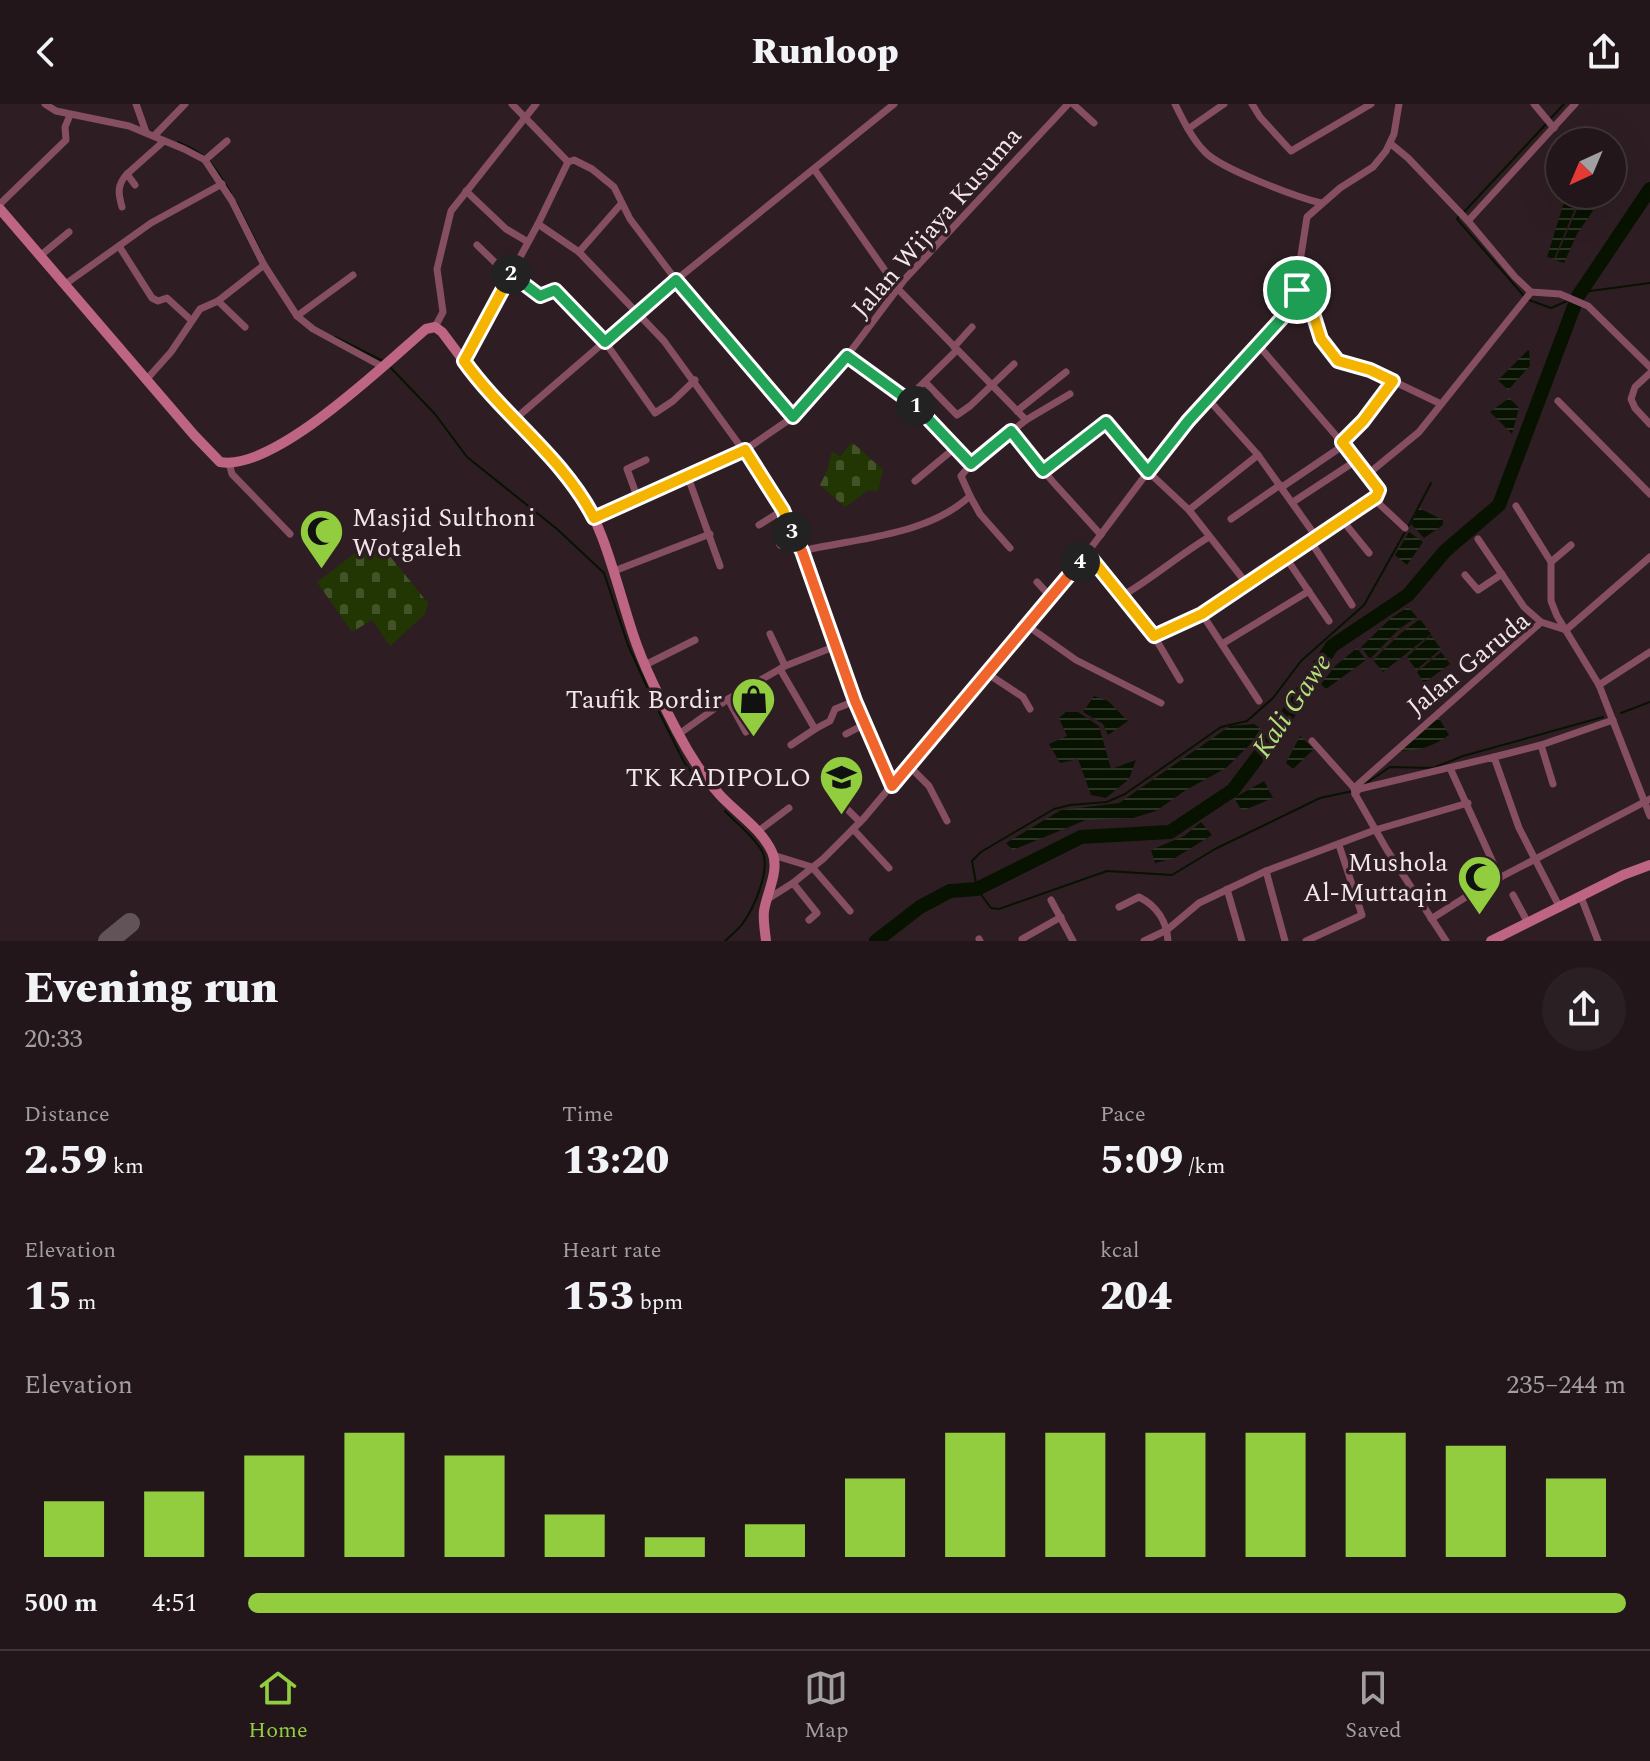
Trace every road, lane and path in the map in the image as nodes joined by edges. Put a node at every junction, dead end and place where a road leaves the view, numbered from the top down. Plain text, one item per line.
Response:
1 (45, 104) edge
2 (136, 104) edge
3 (185, 104) edge
4 (512, 104) edge
5 (536, 104) edge
6 (894, 104) edge
7 (1070, 104) edge
8 (1175, 104) edge
9 (1224, 104) edge
10 (1252, 104) edge
11 (1371, 104) edge
12 (1399, 104) edge
13 (1534, 104) edge
14 (1575, 104) edge
15 (70, 115) junction
16 (525, 116) junction
17 (1094, 123) dead end
18 (1552, 126) junction
19 (1188, 129) junction
20 (150, 134) junction
21 (164, 141) junction
22 (227, 141) dead end
23 (1391, 144) junction
24 (207, 158) junction
25 (568, 162) junction
26 (814, 169) junction
27 (127, 174) junction
28 (222, 184) junction
29 (135, 185) dead end
30 (466, 191) junction
31 (1301, 198) junction
32 (1321, 203) junction
33 (621, 204) junction
34 (0, 206) edge
35 (122, 207) dead end
36 (1463, 216) junction
37 (1307, 217) junction
38 (538, 224) junction
39 (69, 232) dead end
40 (528, 242) junction
41 (477, 245) dead end
42 (119, 246) junction
43 (579, 252) junction
44 (40, 256) junction
45 (264, 265) junction
46 (353, 275) dead end
47 (510, 275) junction
48 (676, 280) junction
49 (64, 285) junction
50 (898, 289) junction
51 (1297, 290) junction
52 (1530, 293) junction
53 (218, 301) junction
54 (639, 313) junction
55 (300, 314) junction
56 (191, 320) junction
57 (245, 327) dead end
58 (435, 327) junction
59 (972, 327) dead end
60 (605, 342) junction
61 (1259, 346) junction
62 (956, 348) junction
63 (847, 356) junction
64 (464, 361) junction
65 (386, 364) junction
66 (1014, 364) dead end
67 (1066, 372) dead end
68 (1649, 376) edge
69 (146, 380) junction
70 (695, 380) junction
71 (1393, 381) junction
72 (925, 382) junction
73 (993, 386) junction
74 (1070, 394) dead end
75 (908, 398) junction
76 (1208, 399) junction
77 (1558, 401) dead end
78 (1441, 404) junction
79 (1017, 411) junction
80 (793, 417) junction
81 (515, 419) junction
82 (1026, 420) junction
83 (1650, 424) edge
84 (1011, 431) junction
85 (1123, 442) junction
86 (1343, 443) junction
87 (956, 447) junction
88 (1114, 448) dead end
89 (745, 450) junction
90 (1258, 455) junction
91 (646, 460) dead end
92 (1357, 460) junction
93 (229, 463) junction
94 (971, 464) junction
95 (1043, 471) junction
96 (1148, 472) junction
97 (1368, 474) junction
98 (688, 477) junction
99 (915, 481) dead end
100 (1281, 486) junction
101 (1650, 494) edge
102 (970, 496) junction
103 (638, 499) junction
104 (1374, 499) junction
105 (1293, 502) junction
106 (1516, 506) dead end
107 (783, 510) junction
108 (1189, 510) junction
109 (594, 518) junction
110 (1231, 519) dead end
111 (1343, 521) junction
112 (759, 525) dead end
113 (1405, 528) dead end
114 (792, 531) junction
115 (290, 534) dead end
116 (710, 534) junction
117 (1101, 535) junction
118 (1209, 537) junction
119 (1478, 539) dead end
120 (1314, 540) junction
121 (780, 545) dead end
122 (1571, 545) dead end
123 (1010, 548) dead end
124 (802, 551) junction
125 (1087, 553) junction
126 (1369, 553) dead end
127 (1650, 557) edge
128 (1286, 558) junction
129 (1551, 562) junction
130 (720, 566) dead end
131 (614, 571) junction
132 (1502, 574) junction
133 (1465, 575) dead end
134 (1037, 582) dead end
135 (1247, 584) junction
136 (1309, 591) junction
137 (1050, 596) junction
138 (1122, 596) junction
139 (1352, 605) dead end
140 (1202, 614) junction
141 (1329, 621) dead end
142 (1541, 622) junction
143 (1025, 624) junction
144 (1566, 630) junction
145 (770, 634) dead end
146 (1154, 636) junction
147 (695, 640) dead end
148 (1222, 644) junction
149 (836, 646) junction
150 (1650, 652) edge
151 (645, 665) junction
152 (782, 667) junction
153 (985, 672) junction
154 (1180, 680) dead end
155 (1599, 685) junction
156 (728, 699) junction
157 (855, 701) junction
158 (1259, 701) dead end
159 (1161, 703) dead end
160 (1030, 709) dead end
161 (1613, 720) junction
162 (865, 724) junction
163 (815, 729) junction
164 (746, 732) dead end
165 (679, 734) junction
166 (846, 734) dead end
167 (1312, 741) dead end
168 (791, 745) dead end
169 (1541, 745) junction
170 (1494, 757) junction
171 (909, 766) junction
172 (1450, 768) junction
173 (1553, 784) dead end
174 (892, 786) junction
175 (1354, 791) junction
176 (1647, 800) edge
177 (1468, 803) junction
178 (789, 808) dead end
179 (848, 810) dead end
180 (1650, 816) edge
181 (947, 821) dead end
182 (860, 822) junction
183 (853, 829) junction
184 (1375, 830) junction
185 (757, 832) junction
186 (1339, 845) junction
187 (773, 855) junction
188 (1535, 859) junction
189 (1650, 865) edge
190 (812, 867) junction
191 (889, 868) dead end
192 (1266, 871) junction
193 (1500, 878) junction
194 (793, 883) junction
195 (1227, 889) junction
196 (1513, 895) dead end
197 (1581, 897) junction
198 (766, 900) junction
199 (1051, 900) dead end
200 (1119, 907) dead end
201 (1560, 908) junction
202 (850, 911) dead end
203 (1061, 917) junction
204 (1431, 919) junction
205 (809, 920) dead end
206 (1528, 923) junction
207 (1167, 930) junction
208 (1022, 939) edge
209 (766, 941) edge
210 (1073, 941) edge
211 (1144, 941) edge
212 (1168, 941) edge
213 (1242, 941) edge
214 (1285, 941) edge
215 (1306, 941) edge
216 (1446, 941) edge
217 (1491, 941) edge
218 (1598, 941) edge

1 - 15 street
2 - 20 street
3 - 20 street
4 - 16 street
5 - 16 street
6 - 26 street
7 - 17 street
7 - 50 street, Jalan Wijaya Kusuma
8 - 19 street
9 - 19 street
10 - 11 street
12 - 23 street
13 - 18 street
14 - 18 street
15 - 20 street
15 - 34 street
16 - 25 street
16 - 30 street
18 - 36 street
19 - 31 street
20 - 21 street
21 - 24 street
21 - 27 street
22 - 24 street
23 - 32 street
23 - 36 street
24 - 28 street
25 - 33 street
25 - 38 street
26 - 48 street
26 - 50 street
27 - 29 street
27 - 35 street
28 - 42 street
28 - 45 street
30 - 40 street
30 - 58 street
31 - 32 street
31 - 37 street
32 - 37 street
33 - 43 street
33 - 48 street
34 - 44 main road
36 - 52 street
37 - 51 street
38 - 40 street
38 - 43 street
39 - 44 street
40 - 47 street
41 - 47 street
42 - 49 street
42 - 56 street
43 - 54 street
44 - 49 main road
45 - 53 street
45 - 55 street
46 - 55 street
47 - 60 street
47 - 64 street
48 - 54 street
48 - 80 street
49 - 69 main road
50 - 62 street
50 - 63 street, Jalan Wijaya Kusuma
51 - 61 street
51 - 71 street
52 - 68 street
52 - 78 street
53 - 56 street
53 - 57 street
54 - 60 street
54 - 70 street
55 - 65 street
56 - 69 street
58 - 64 main road
58 - 65 main road
59 - 62 street
60 - 70 street
60 - 81 street
61 - 76 street
61 - 86 street
62 - 72 street
62 - 73 street
63 - 75 street
63 - 80 street, Jalan Wijaya Kusuma
64 - 81 main road
65 - 93 main road
66 - 73 street
67 - 79 street
68 - 83 street
69 - 93 main road
70 - 89 street
71 - 78 street
71 - 86 street
72 - 73 street
72 - 75 street
73 - 79 street
74 - 82 street
75 - 87 street
76 - 90 street
76 - 96 street
77 - 101 street
78 - 97 street
79 - 82 street
80 - 89 street, Jalan Wijaya Kusuma
81 - 109 main road
82 - 84 street
84 - 94 street
84 - 95 street
85 - 88 street
85 - 95 street
85 - 96 street
86 - 92 street
86 - 100 street
87 - 94 street
87 - 99 street
89 - 98 street, Jalan Wijaya Kusuma
89 - 107 street
90 - 100 street
90 - 108 street
91 - 103 street
92 - 97 street
92 - 105 street
93 - 115 street
94 - 102 street
95 - 117 street
96 - 108 street
96 - 117 street
97 - 104 street
98 - 103 street, Jalan Wijaya Kusuma
98 - 116 street
100 - 105 street
100 - 110 street
102 - 123 street
102 - 124 street
103 - 109 street, Jalan Wijaya Kusuma
104 - 111 street
104 - 113 street
105 - 120 street
106 - 129 street
107 - 112 street
107 - 114 street
108 - 118 street
109 - 131 main road
111 - 120 street
111 - 126 street
114 - 121 street
114 - 124 street
116 - 130 street
116 - 131 street
117 - 125 street
118 - 135 street
118 - 138 street
119 - 132 street
120 - 128 street
120 - 139 street
122 - 129 street
124 - 149 street
125 - 137 street
125 - 138 street
127 - 144 street, Jalan Garuda
128 - 135 street
128 - 136 street
129 - 144 street
131 - 151 main road
132 - 133 street
132 - 142 street
134 - 137 street
135 - 140 street
136 - 141 street
136 - 148 street
137 - 143 street
138 - 146 street
140 - 146 street
140 - 148 street
142 - 144 street, Jalan Garuda
142 - 175 street, Jalan Garuda
143 - 153 street
143 - 159 street
144 - 155 street
145 - 152 street
146 - 154 street
147 - 151 street
148 - 158 street
149 - 152 street
149 - 157 street
150 - 155 street
151 - 165 main road
152 - 156 street
152 - 163 street
153 - 160 street
153 - 171 street
155 - 161 street
156 - 164 street
156 - 165 street
157 - 162 street
157 - 163 street
161 - 169 street
161 - 176 street
162 - 166 street
162 - 174 street
163 - 168 street
165 - 185 main road
167 - 175 street
169 - 170 street
169 - 173 street
170 - 172 street
170 - 188 street
171 - 174 street
171 - 181 street
172 - 175 street
172 - 177 street
174 - 182 street
175 - 184 street
176 - 180 street
176 - 188 street
177 - 184 street
177 - 193 street
178 - 185 street
179 - 182 street
182 - 183 street
183 - 190 street
183 - 191 street
184 - 186 street
184 - 204 street
185 - 187 main road
186 - 192 street
186 - 215 street
187 - 190 street
187 - 198 main road
188 - 193 street
188 - 201 street
189 - 197 main road
190 - 194 street
190 - 202 street
192 - 195 street
192 - 214 street
193 - 204 street
194 - 198 street
194 - 205 street
195 - 207 street
195 - 213 street
196 - 206 street
197 - 201 main road
197 - 218 street
198 - 209 main road
199 - 203 street
200 - 207 street
201 - 206 main road
203 - 208 street
203 - 210 street
204 - 216 street
206 - 217 main road
207 - 211 street
207 - 212 street

